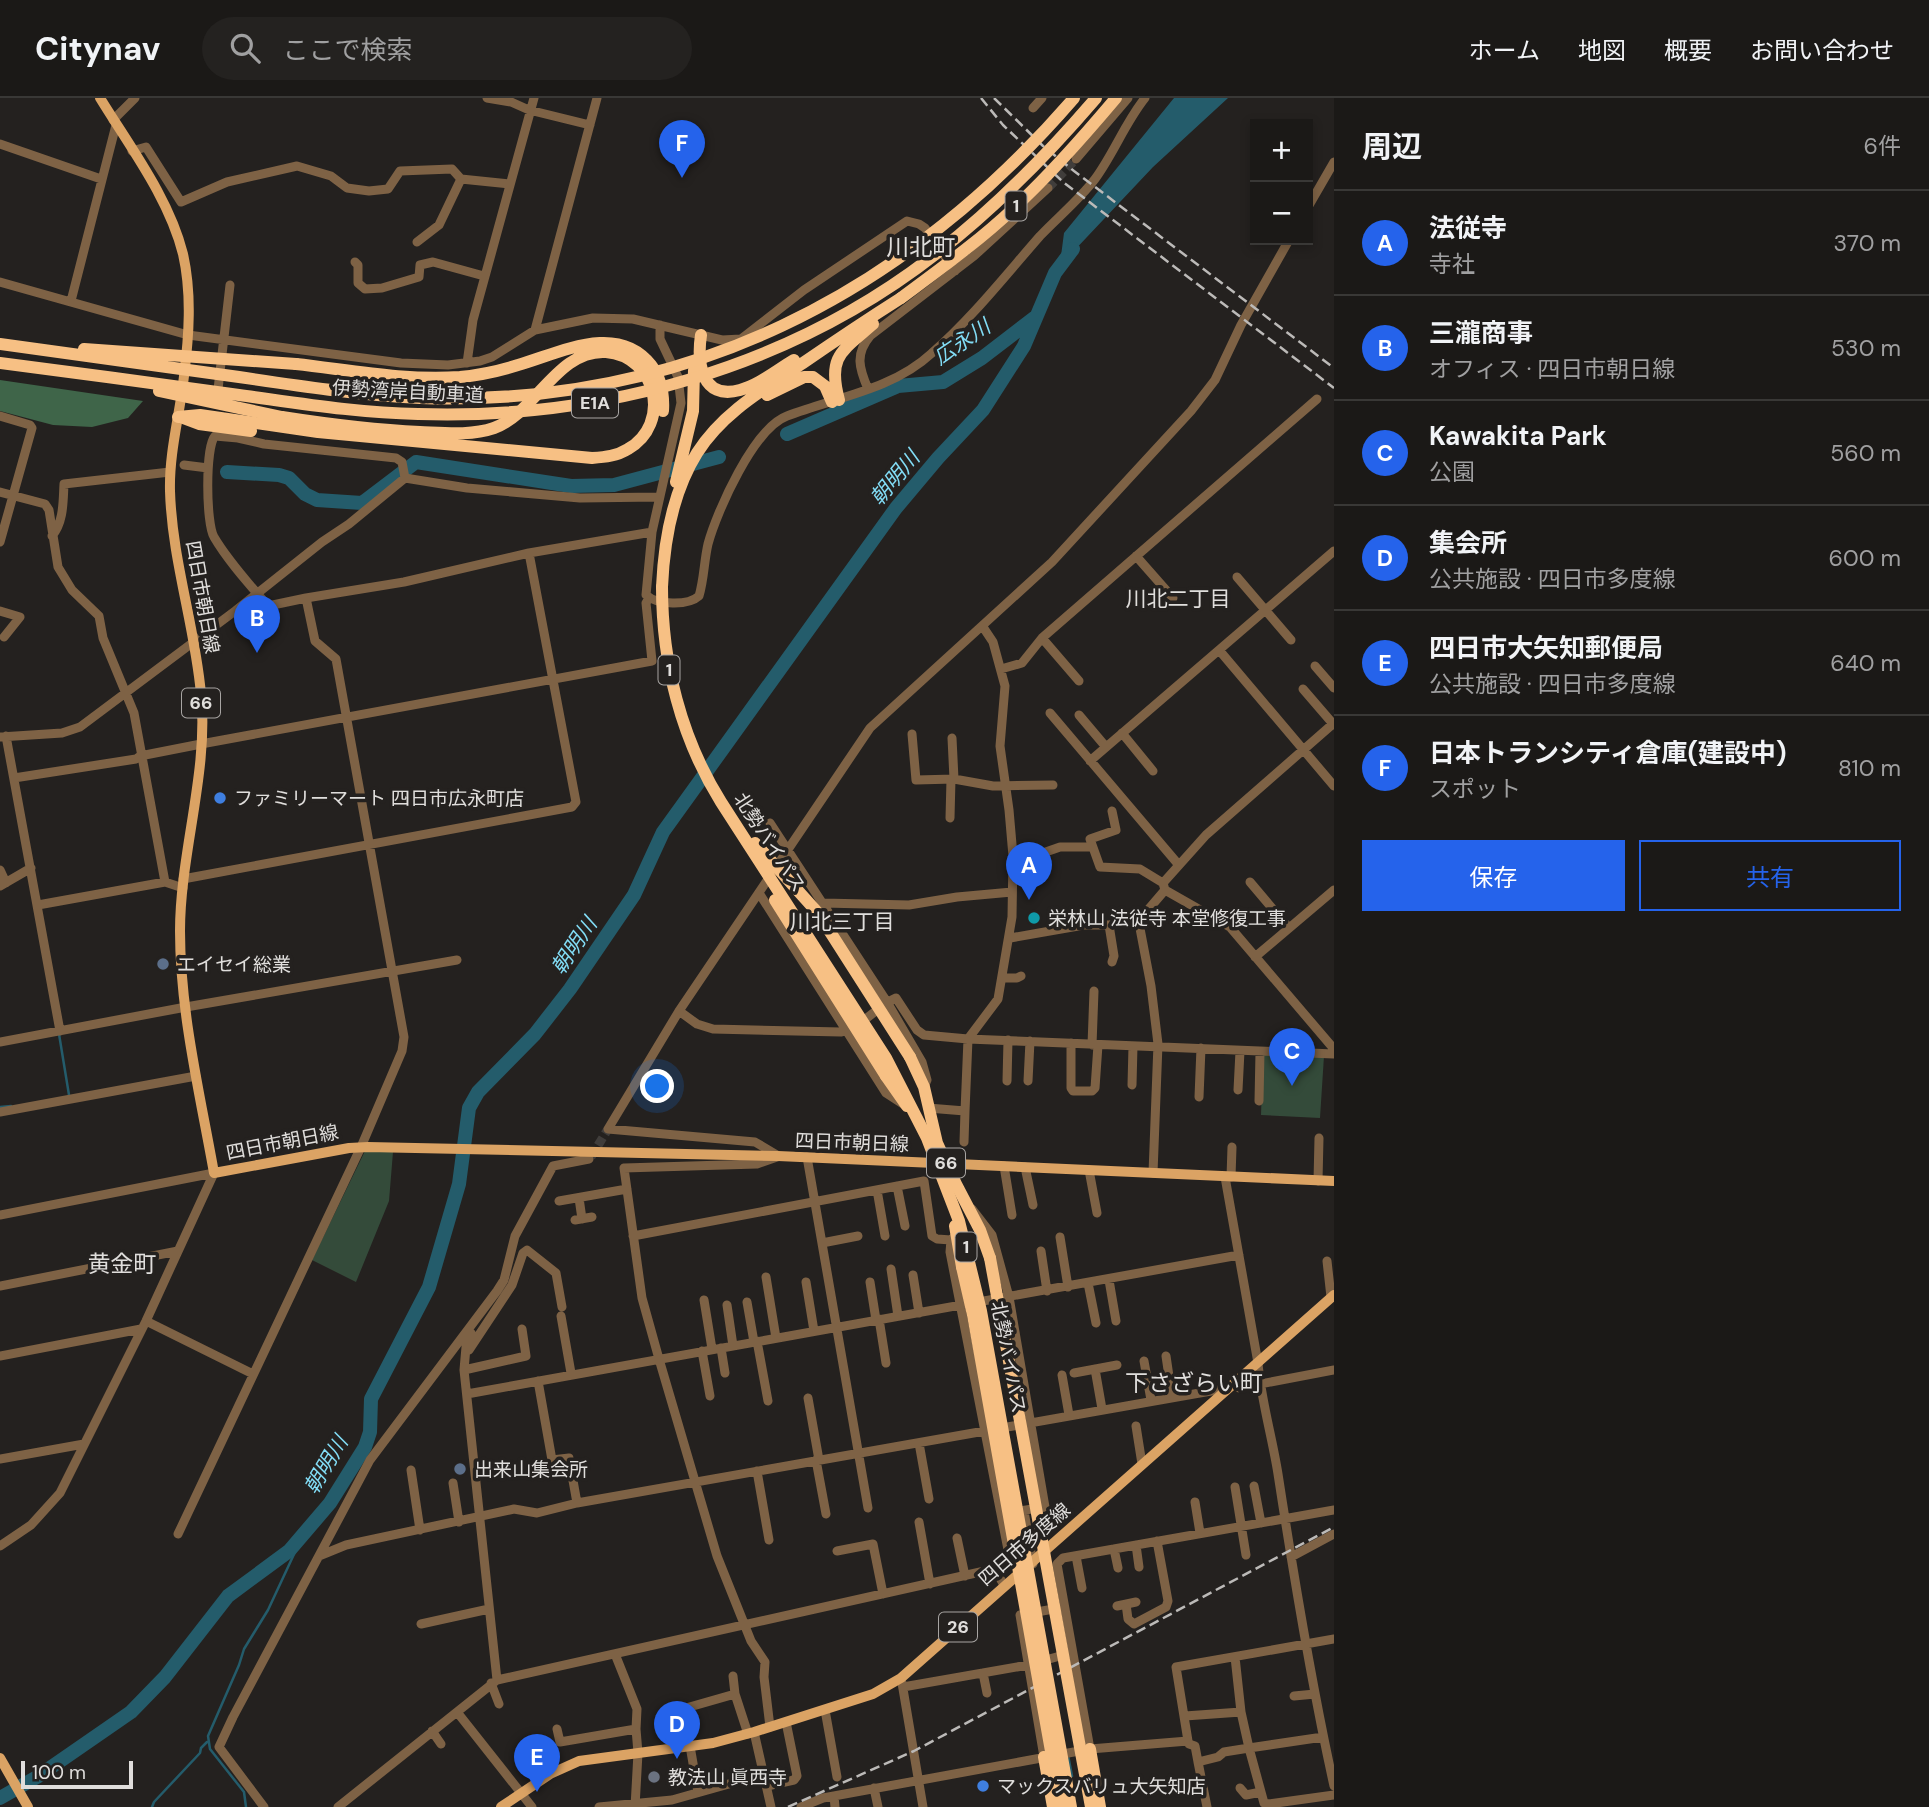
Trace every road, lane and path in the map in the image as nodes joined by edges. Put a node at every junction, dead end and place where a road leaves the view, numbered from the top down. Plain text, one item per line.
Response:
1 (100, 98) edge
2 (135, 98) edge
3 (487, 98) edge
4 (534, 98) edge
5 (597, 98) edge
6 (1042, 98) edge
7 (1074, 98) edge
8 (1096, 98) edge
9 (1116, 98) edge
10 (1128, 98) edge
11 (1145, 98) edge
12 (1033, 108) dead end
13 (529, 110) junction
14 (115, 122) junction
15 (590, 125) junction
16 (0, 144) edge
17 (132, 151) junction
18 (1076, 159) tunnel mouth
19 (1334, 162) edge
20 (101, 179) junction
21 (461, 179) junction
22 (510, 184) junction
23 (1048, 188) tunnel mouth
24 (1313, 198) edge
25 (417, 242) dead end
26 (1286, 245) edge
27 (355, 262) dead end
28 (955, 271) junction
29 (485, 276) junction
30 (0, 282) edge
31 (230, 285) dead end
32 (901, 298) junction
33 (71, 301) junction
34 (879, 312) junction
35 (660, 325) junction
36 (535, 330) junction
37 (188, 335) junction
38 (701, 335) junction
39 (225, 340) junction
40 (0, 344) edge
41 (467, 363) junction
42 (0, 365) edge
43 (868, 389) junction
44 (1317, 399) dead end
45 (835, 401) junction
46 (216, 407) dead end
47 (0, 416) edge
48 (178, 416) junction
49 (238, 433) junction
50 (700, 452) junction
51 (184, 465) dead end
52 (208, 468) junction
53 (170, 472) junction
54 (404, 474) junction
55 (682, 475) junction
56 (0, 492) edge
57 (13, 495) junction
58 (658, 496) junction
59 (652, 532) junction
60 (52, 536) junction
61 (0, 542) edge
62 (1334, 551) edge
63 (529, 553) junction
64 (1136, 556) junction
65 (1237, 577) dead end
66 (257, 593) junction
67 (306, 597) junction
68 (649, 598) junction
69 (1173, 598) dead end
70 (1265, 610) junction
71 (0, 611) edge
72 (983, 627) junction
73 (4, 638) dead end
74 (1042, 638) junction
75 (1291, 640) dead end
76 (192, 641) junction
77 (1219, 650) junction
78 (1315, 666) dead end
79 (1001, 669) junction
80 (553, 680) junction
81 (1079, 681) dead end
82 (1334, 688) edge
83 (1303, 689) dead end
84 (127, 694) junction
85 (1050, 713) dead end
86 (1079, 715) dead end
87 (346, 718) junction
88 (1334, 724) edge
89 (912, 733) dead end
90 (1122, 733) junction
91 (3, 737) edge
92 (952, 738) dead end
93 (201, 744) junction
94 (1106, 747) junction
95 (693, 749) junction
96 (1303, 749) junction
97 (140, 756) junction
98 (1090, 761) junction
99 (1153, 771) dead end
100 (14, 776) junction
101 (953, 779) junction
102 (1053, 785) dead end
103 (1005, 786) junction
104 (1334, 786) edge
105 (712, 787) junction
106 (1112, 811) dead end
107 (950, 818) dead end
108 (770, 823) dead end
109 (369, 844) junction
110 (1091, 847) junction
111 (789, 850) junction
112 (1013, 856) junction
113 (1178, 864) junction
114 (29, 869) junction
115 (0, 870) edge
116 (165, 881) junction
117 (1250, 882) dead end
118 (183, 883) junction
119 (3, 884) edge
120 (1164, 886) junction
121 (1334, 890) edge
122 (1012, 892) junction
123 (759, 893) junction
124 (823, 903) junction
125 (38, 905) junction
126 (1138, 918) junction
127 (1110, 925) junction
128 (1289, 928) junction
129 (1010, 938) junction
130 (1255, 957) junction
131 (457, 960) dead end
132 (1112, 962) dead end
133 (392, 971) junction
134 (1021, 976) dead end
135 (1003, 978) junction
136 (1094, 991) dead end
137 (887, 1002) junction
138 (186, 1007) junction
139 (679, 1011) junction
140 (849, 1031) junction
141 (59, 1032) junction
142 (968, 1039) junction
143 (1008, 1040) junction
144 (1030, 1041) junction
145 (0, 1042) edge
146 (1071, 1044) junction
147 (1095, 1045) junction
148 (1133, 1046) junction
149 (1157, 1047) junction
150 (1201, 1048) junction
151 (1334, 1048) edge
152 (1240, 1051) junction
153 (1260, 1052) junction
154 (1334, 1054) edge
155 (196, 1076) junction
156 (1007, 1081) dead end
157 (1028, 1081) dead end
158 (1132, 1085) dead end
159 (923, 1087) junction
160 (1238, 1090) dead end
161 (1199, 1097) dead end
162 (1259, 1101) dead end
163 (906, 1106) junction
164 (928, 1108) junction
165 (965, 1111) junction
166 (0, 1112) edge
167 (962, 1137) dead end
168 (1319, 1138) dead end
169 (365, 1147) junction
170 (1232, 1147) dead end
171 (778, 1156) junction
172 (807, 1157) junction
173 (589, 1159) dead end
174 (940, 1163) junction
175 (1004, 1166) junction
176 (1026, 1167) junction
177 (1089, 1170) junction
178 (214, 1173) junction
179 (1153, 1174) junction
180 (1228, 1177) junction
181 (1318, 1181) junction
182 (1334, 1181) edge
183 (897, 1186) junction
184 (627, 1189) junction
185 (877, 1190) junction
186 (579, 1198) junction
187 (815, 1201) junction
188 (559, 1202) dead end
189 (965, 1202) junction
190 (1033, 1205) dead end
191 (1097, 1213) dead end
192 (0, 1214) edge
193 (1012, 1215) dead end
194 (583, 1219) dead end
195 (905, 1226) dead end
196 (633, 1236) junction
197 (858, 1236) dead end
198 (885, 1236) dead end
199 (954, 1237) junction
200 (1060, 1237) dead end
201 (822, 1243) junction
202 (178, 1251) junction
203 (1041, 1251) dead end
204 (1239, 1255) junction
205 (1327, 1261) dead end
206 (891, 1269) dead end
207 (913, 1275) dead end
208 (766, 1277) dead end
209 (1109, 1280) junction
210 (806, 1282) dead end
211 (870, 1282) dead end
212 (1088, 1283) junction
213 (0, 1286) edge
214 (1068, 1287) junction
215 (1047, 1290) junction
216 (1333, 1296) edge
217 (1009, 1297) junction
218 (704, 1300) dead end
219 (747, 1302) dead end
220 (727, 1305) dead end
221 (961, 1305) junction
222 (919, 1313) junction
223 (898, 1316) junction
224 (878, 1320) junction
225 (1116, 1321) dead end
226 (476, 1322) junction
227 (1096, 1323) dead end
228 (143, 1325) junction
229 (837, 1326) junction
230 (522, 1329) dead end
231 (814, 1331) junction
232 (776, 1338) junction
233 (756, 1341) junction
234 (733, 1346) junction
235 (712, 1349) junction
236 (0, 1356) edge
237 (1166, 1356) dead end
238 (464, 1357) junction
239 (659, 1359) junction
240 (1144, 1361) dead end
241 (886, 1363) dead end
242 (1258, 1363) junction
243 (1117, 1365) dead end
244 (1095, 1369) junction
245 (464, 1370) junction
246 (1334, 1370) edge
247 (571, 1373) junction
248 (725, 1373) dead end
249 (1074, 1373) dead end
250 (253, 1374) junction
251 (1062, 1375) dead end
252 (538, 1381) junction
253 (1260, 1384) junction
254 (1233, 1388) junction
255 (467, 1394) junction
256 (710, 1396) dead end
257 (1172, 1397) junction
258 (808, 1398) dead end
259 (768, 1401) dead end
260 (1151, 1401) junction
261 (1102, 1409) junction
262 (1069, 1415) junction
263 (1030, 1423) junction
264 (1136, 1426) dead end
265 (986, 1431) junction
266 (919, 1443) junction
267 (84, 1444) junction
268 (859, 1452) junction
269 (0, 1460) edge
270 (817, 1460) junction
271 (1142, 1464) junction
272 (411, 1470) dead end
273 (757, 1471) junction
274 (453, 1483) dead end
275 (695, 1483) junction
276 (1254, 1486) dead end
277 (1235, 1487) dead end
278 (929, 1499) dead end
279 (1195, 1502) dead end
280 (577, 1503) junction
281 (868, 1508) dead end
282 (1334, 1510) edge
283 (1024, 1511) junction
284 (826, 1514) dead end
285 (1001, 1514) junction
286 (479, 1517) junction
287 (1284, 1518) junction
288 (459, 1522) junction
289 (919, 1522) dead end
290 (1261, 1523) junction
291 (1241, 1526) junction
292 (421, 1530) junction
293 (1200, 1533) junction
294 (178, 1534) dead end
295 (1334, 1534) edge
296 (957, 1538) dead end
297 (769, 1540) dead end
298 (1157, 1541) junction
299 (1136, 1545) junction
300 (0, 1546) edge
301 (1114, 1549) junction
302 (837, 1552) dead end
303 (1246, 1555) dead end
304 (319, 1556) junction
305 (1076, 1556) junction
306 (1291, 1557) junction
307 (1032, 1560) junction
308 (1139, 1567) dead end
309 (1118, 1568) dead end
310 (995, 1570) junction
311 (965, 1576) junction
312 (930, 1584) junction
313 (1004, 1585) junction
314 (1082, 1588) dead end
315 (883, 1594) junction
316 (1126, 1604) dead end
317 (1065, 1608) junction
318 (489, 1609) junction
319 (1041, 1611) junction
320 (421, 1624) dead end
321 (745, 1624) junction
322 (1334, 1639) edge
323 (1307, 1643) junction
324 (1072, 1652) junction
325 (615, 1654) junction
326 (1235, 1657) junction
327 (1028, 1665) junction
328 (983, 1673) junction
329 (733, 1676) dead end
330 (494, 1681) junction
331 (902, 1683) junction
332 (987, 1693) dead end
333 (735, 1694) junction
334 (1315, 1694) junction
335 (1294, 1696) dead end
336 (499, 1704) dead end
337 (825, 1710) junction
338 (457, 1712) junction
339 (672, 1712) dead end
340 (1241, 1712) junction
341 (1185, 1716) junction
342 (786, 1722) junction
343 (770, 1727) junction
344 (557, 1729) dead end
345 (636, 1729) junction
346 (432, 1731) junction
347 (751, 1733) junction
348 (1323, 1737) junction
349 (1188, 1741) junction
350 (441, 1744) dead end
351 (690, 1746) junction
352 (1249, 1748) junction
353 (1090, 1749) junction
354 (638, 1753) junction
355 (1044, 1757) junction
356 (0, 1758) edge
357 (1198, 1762) junction
358 (764, 1773) junction
359 (837, 1777) dead end
360 (918, 1779) junction
361 (767, 1786) junction
362 (1334, 1786) edge
363 (874, 1788) junction
364 (1240, 1788) dead end
365 (521, 1793) junction
366 (698, 1793) junction
367 (1261, 1793) junction
368 (1334, 1795) edge
369 (834, 1796) junction
370 (635, 1805) edge
371 (1270, 1806) edge
372 (28, 1807) edge
373 (264, 1807) edge
374 (338, 1807) edge
375 (502, 1807) edge
376 (532, 1807) edge
377 (599, 1807) edge
378 (771, 1807) edge
379 (801, 1807) edge
380 (835, 1807) edge
381 (878, 1807) edge
382 (923, 1807) edge
383 (1053, 1807) edge
384 (1061, 1807) edge
385 (1071, 1807) edge
386 (1091, 1807) edge
387 (1100, 1807) edge
388 (1207, 1807) edge

1 - 14 main road, 四日市朝日線 / 66
2 - 14 street
3 - 13 street
4 - 13 street
5 - 15 street
6 - 12 street
7 - 40 highway, 伊勢湾岸自動車道 / E1A, bridge
8 - 42 highway, 伊勢湾岸自動車道 / E1A, bridge
9 - 32 highway, 1, bridge
10 - 18 street
11 - 43 street
13 - 15 street
13 - 22 street
14 - 17 main road, 四日市朝日線 / 66
14 - 20 street
15 - 36 street
16 - 20 street
17 - 21 street
17 - 37 main road, 四日市朝日線 / 66
19 - 24 street
20 - 33 street
21 - 22 street
21 - 25 street
22 - 29 street
23 - 28 street
26 - 72 street
27 - 29 street
28 - 38 street
28 - 43 street
29 - 41 street
30 - 33 street
31 - 39 street
32 - 34 highway, 1
32 - 45 highway, 1
33 - 37 street
34 - 38 highway
34 - 50 highway, 1
35 - 36 street
35 - 38 street
35 - 58 street
36 - 41 street
37 - 39 street
37 - 48 main road, 四日市朝日線 / 66
38 - 55 highway, 1
39 - 41 street
39 - 46 street
40 - 49 highway, bridge
42 - 48 highway, bridge
43 - 45 street
44 - 64 street
45 - 50 highway
45 - 68 street
47 - 57 street
48 - 49 highway
48 - 53 main road, 四日市朝日線 / 66
49 - 52 street
49 - 54 street
50 - 55 highway
51 - 52 street
52 - 66 street
53 - 60 street
53 - 76 main road, 四日市朝日線 / 66
54 - 58 street
54 - 66 street
55 - 95 highway, 北勢バイパス / 1, bridge
56 - 57 street
57 - 60 street
57 - 61 street
58 - 59 street
59 - 63 street
59 - 68 street
60 - 84 street
62 - 70 street
63 - 67 street
63 - 80 street
64 - 69 street
64 - 74 street
65 - 70 street
66 - 67 street
66 - 76 street
67 - 87 street
68 - 80 street
70 - 75 street
70 - 77 street
71 - 73 street
72 - 79 street
72 - 111 street
74 - 79 street
74 - 81 street
76 - 84 street
76 - 93 main road, 四日市朝日線 / 66
77 - 90 street
77 - 96 street
78 - 82 street
79 - 103 street
80 - 87 street
80 - 109 street
83 - 88 street
84 - 91 street
84 - 97 street
85 - 98 street
86 - 94 street
87 - 93 street
87 - 109 street
88 - 96 street
89 - 101 street
90 - 94 street
90 - 99 street
91 - 100 street
92 - 101 street
93 - 97 street
93 - 118 main road, 四日市朝日線 / 66
94 - 98 street
95 - 105 highway, 北勢バイパス / 1, bridge
95 - 163 highway, 1, bridge
96 - 104 street
96 - 113 street
97 - 100 street
97 - 116 street
98 - 113 street
100 - 114 street
101 - 103 street
101 - 107 street
102 - 103 street
103 - 112 street
105 - 159 highway, 1, bridge
105 - 385 highway, 北勢バイパス / 1, bridge
106 - 110 street
108 - 111 street
109 - 118 street
109 - 133 street
110 - 112 street
110 - 120 street
111 - 123 street
111 - 124 street
112 - 122 street
113 - 120 street
114 - 119 street
114 - 125 street
115 - 119 street
116 - 118 street
116 - 125 street
117 - 128 street
118 - 138 main road, 四日市朝日線 / 66
120 - 126 street
120 - 130 street
121 - 128 street
122 - 124 street
122 - 129 street
123 - 139 street
123 - 140 street
124 - 137 street
125 - 141 street
126 - 127 street
126 - 149 street
127 - 129 street
127 - 132 street
128 - 130 street
129 - 135 street
130 - 151 street
131 - 133 street
133 - 138 street
133 - 169 street
134 - 135 street
135 - 142 street
136 - 147 street
137 - 140 street
137 - 142 street
137 - 159 street
138 - 141 street
138 - 155 main road, 四日市朝日線 / 66
139 - 140 street
139 - 171 street
140 - 163 street
141 - 145 street
142 - 143 street
142 - 165 street
143 - 144 street
143 - 156 street
144 - 146 street
144 - 157 street
146 - 147 street
146 - 147 street
147 - 148 street
148 - 149 street
148 - 158 street
149 - 150 street
149 - 179 street
150 - 152 street
150 - 161 street
152 - 153 street
152 - 160 street
153 - 154 street
153 - 162 street
155 - 166 street
155 - 178 main road, 四日市朝日線 / 66
159 - 164 highway, 1
163 - 174 highway, 1
164 - 165 street
164 - 174 highway, 1
165 - 167 street
168 - 181 street
169 - 171 main road, 四日市朝日線 / 66
169 - 178 main road, 四日市朝日線 / 66
169 - 250 street
170 - 180 street
171 - 172 main road, 四日市朝日線 / 66
171 - 184 street
172 - 174 main road, 四日市朝日線 / 66
172 - 187 street
173 - 226 street
174 - 175 main road, 四日市朝日線 / 66
174 - 189 highway, 1
174 - 199 highway, 1
175 - 176 main road, 四日市朝日線 / 66
175 - 193 street
176 - 177 main road, 四日市朝日線 / 66
176 - 190 street
177 - 179 main road, 四日市朝日線 / 66
177 - 191 street
178 - 192 street
178 - 202 street
179 - 180 main road, 四日市朝日線 / 66
180 - 181 main road, 四日市朝日線 / 66
180 - 204 street
181 - 182 main road, 四日市朝日線 / 66
183 - 185 street
183 - 195 street
183 - 199 street
184 - 186 street
184 - 196 street
185 - 187 street
185 - 198 street
186 - 188 street
186 - 194 street
187 - 196 street
187 - 201 street
189 - 217 street
189 - 386 highway, 1, bridge
196 - 239 street
197 - 201 street
199 - 221 street
199 - 384 highway, 1, bridge
200 - 214 street
201 - 229 street
202 - 213 street
202 - 228 street
203 - 215 street
204 - 209 street
204 - 242 street
205 - 216 street
206 - 223 street
207 - 222 street
208 - 232 street
209 - 212 street
209 - 225 street
210 - 231 street
211 - 224 street
212 - 214 street
212 - 227 street
214 - 215 street
215 - 217 street
216 - 242 main road, 四日市多度線 / 26
217 - 221 street
217 - 263 street
218 - 235 street
219 - 233 street
220 - 234 street
221 - 222 street
221 - 265 street
222 - 223 street
223 - 224 street
224 - 229 street
224 - 241 street
226 - 238 street
226 - 304 street
228 - 236 street
228 - 250 street
228 - 267 street
229 - 231 street
229 - 268 street
230 - 245 street
231 - 232 street
232 - 233 street
233 - 234 street
233 - 259 street
234 - 235 street
235 - 239 street
235 - 248 street
235 - 256 street
237 - 257 street
238 - 245 street
238 - 247 street
239 - 247 street
239 - 275 street
240 - 260 street
242 - 253 street
242 - 254 main road, 四日市多度線 / 26
243 - 244 street
244 - 249 street
244 - 261 street
245 - 255 street
246 - 253 street
247 - 252 street
250 - 294 street
251 - 262 street
252 - 255 street
252 - 280 street
253 - 254 street
253 - 287 street
254 - 257 street
254 - 271 main road, 四日市多度線 / 26
255 - 286 street
257 - 260 street
258 - 270 street
260 - 261 street
261 - 262 street
262 - 263 street
263 - 265 street
263 - 283 street
264 - 271 street
265 - 266 street
265 - 285 street
266 - 268 street
266 - 278 street
267 - 269 street
267 - 300 street
268 - 270 street
268 - 281 street
270 - 273 street
270 - 284 street
271 - 307 main road, 四日市多度線 / 26
272 - 292 street
273 - 275 street
273 - 297 street
274 - 288 street
275 - 280 street
275 - 321 street
276 - 290 street
277 - 291 street
279 - 293 street
280 - 286 street
282 - 287 street
283 - 285 street
283 - 307 street
285 - 310 street
286 - 288 street
286 - 318 street
287 - 290 street
287 - 306 street
288 - 292 street
289 - 312 street
290 - 291 street
291 - 293 street
291 - 303 street
292 - 304 street
293 - 298 street
295 - 306 street
296 - 311 street
298 - 299 street
298 - 316 street
299 - 301 street
299 - 308 street
301 - 305 street
301 - 309 street
302 - 315 street
304 - 373 street
305 - 314 street
305 - 317 street
306 - 323 street
307 - 313 main road, 四日市多度線 / 26
307 - 319 street
310 - 311 street
310 - 313 street
311 - 312 street
312 - 315 street
313 - 331 main road, 四日市多度線 / 26
315 - 321 street
317 - 319 street
317 - 324 street
318 - 320 street
318 - 330 street
319 - 327 street
321 - 325 street
321 - 343 street
322 - 323 street
323 - 326 street
323 - 334 street
324 - 327 street
324 - 353 street
325 - 330 street
325 - 345 street
326 - 340 street
326 - 341 street
327 - 328 street
327 - 355 street
328 - 331 street
328 - 332 street
329 - 333 street
330 - 336 street
330 - 338 street
331 - 337 main road, 四日市多度線 / 26
331 - 360 street
333 - 339 street
333 - 347 street
334 - 335 street
334 - 348 street
337 - 342 main road, 四日市多度線 / 26
337 - 359 street
338 - 346 street
338 - 365 street
340 - 341 street
340 - 352 street
341 - 349 street
342 - 343 main road, 四日市多度線 / 26
342 - 361 street
343 - 347 main road, 四日市多度線 / 26
344 - 345 street
345 - 354 street
346 - 350 street
346 - 374 street
347 - 351 main road, 四日市多度線 / 26
347 - 358 street
348 - 352 street
348 - 362 street
349 - 353 street
349 - 357 street
351 - 354 main road, 四日市多度線 / 26
351 - 366 street
352 - 357 street
352 - 367 street
353 - 355 street
353 - 387 highway
354 - 365 main road, 四日市多度線 / 26
354 - 370 street
355 - 360 street
355 - 383 highway
356 - 372 main road
357 - 388 street
358 - 361 street
358 - 366 street
360 - 363 street
360 - 382 street
361 - 378 street
363 - 369 street
363 - 381 street
364 - 367 street
365 - 375 main road, 四日市多度線 / 26
365 - 376 street
366 - 370 street
367 - 371 street
368 - 371 street
369 - 379 street
369 - 380 street
370 - 377 street

